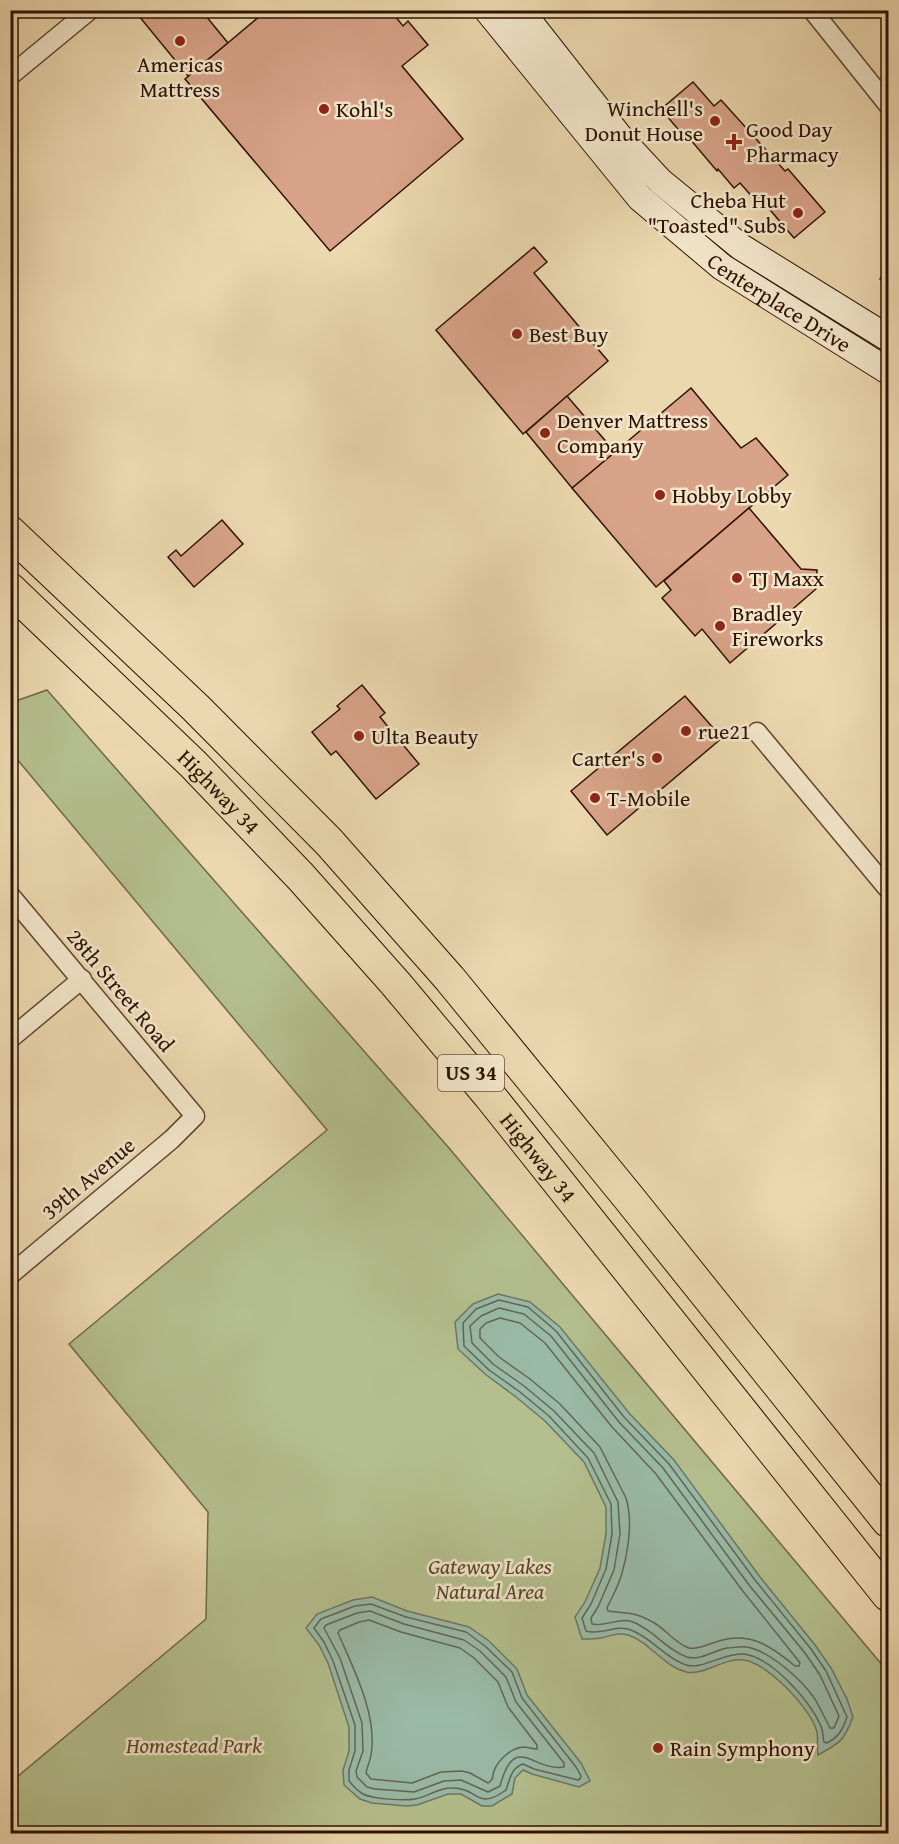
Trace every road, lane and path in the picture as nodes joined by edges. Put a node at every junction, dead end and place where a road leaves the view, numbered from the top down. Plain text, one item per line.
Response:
1 (90, 10) edge
2 (487, 10) edge
3 (520, 10) edge
4 (812, 10) edge
5 (10, 76) edge
6 (888, 105) edge
7 (888, 338) edge
8 (888, 371) edge
9 (10, 532) edge
10 (10, 589) edge
11 (98, 615) junction
12 (69, 645) junction
13 (757, 732) dead end
14 (888, 889) edge
15 (10, 895) edge
16 (82, 979) junction
17 (10, 1040) edge
18 (195, 1116) joint
19 (10, 1275) edge
20 (888, 1521) edge
21 (888, 1595) edge

1 - 5 street
2 - 8 street, Centerplace Drive
3 - 7 street, Centerplace Drive
4 - 6 street
9 - 11 highway, Highway 34 / US 34
10 - 12 highway, Highway 34 / US 34
11 - 12 highway
11 - 20 highway, Highway 34 / US 34
12 - 21 highway, Highway 34 / US 34
13 - 14 street
15 - 16 street, 28th Street Road
16 - 17 street
16 - 18 street, 28th Street Road
18 - 19 street, 39th Avenue

